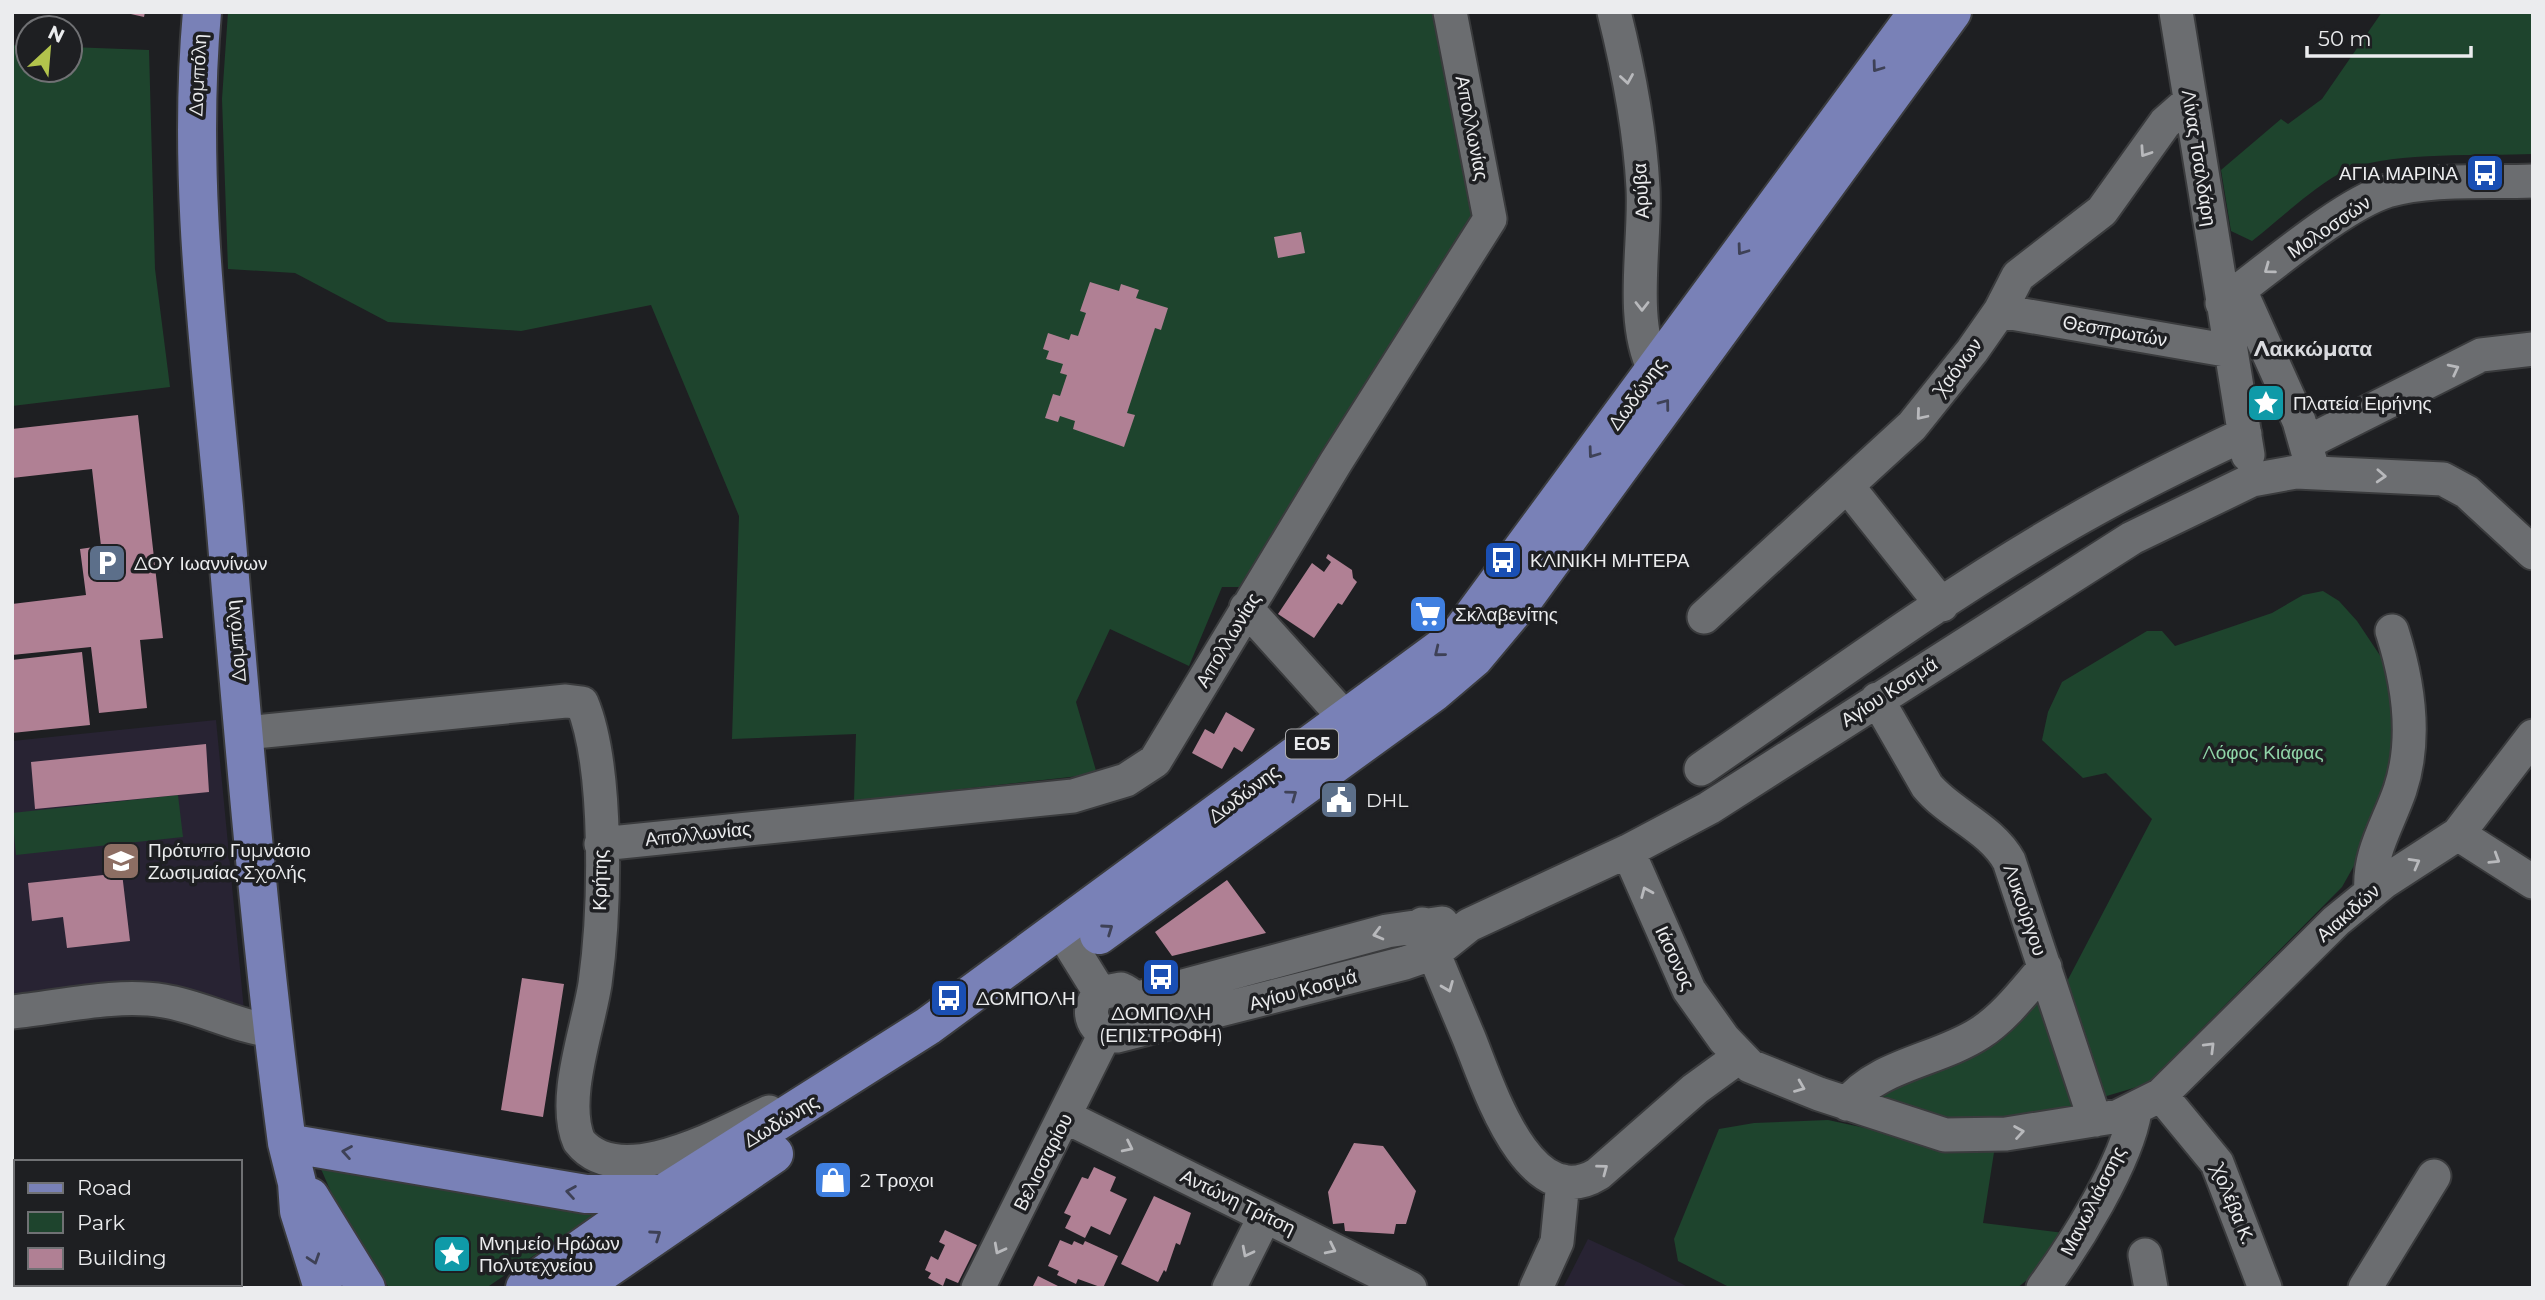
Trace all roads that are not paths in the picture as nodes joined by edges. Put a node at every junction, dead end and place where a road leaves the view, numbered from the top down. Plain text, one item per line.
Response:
1 (202, 12) edge
2 (1450, 12) edge
3 (1615, 12) edge
4 (1918, 12) edge
5 (1952, 12) edge
6 (2176, 12) edge
7 (2190, 101) junction
8 (2533, 181) edge
9 (2231, 296) junction
10 (2000, 311) junction
11 (2533, 349) edge
12 (2231, 351) junction
13 (1654, 369) junction
14 (2245, 434) junction
15 (2309, 458) junction
16 (2252, 480) junction
17 (1849, 488) junction
18 (2533, 553) edge
19 (1942, 605) junction
20 (1247, 608) junction
21 (1704, 617) dead end
22 (2392, 631) dead end
23 (1877, 699) junction
24 (1346, 719) junction
25 (245, 733) junction
26 (2533, 736) edge
27 (1701, 769) dead end
28 (2458, 834) junction
29 (601, 844) junction
30 (1628, 850) junction
31 (2533, 882) edge
32 (2371, 892) junction
33 (1428, 938) junction
34 (1068, 941) junction
35 (2045, 967) junction
36 (1100, 993) junction
37 (1135, 999) junction
38 (12, 1012) edge
39 (275, 1031) junction
40 (1116, 1034) junction
41 (1739, 1056) junction
42 (815, 1100) junction
43 (2148, 1103) junction
44 (1847, 1104) junction
45 (1066, 1117) junction
46 (2095, 1120) junction
47 (287, 1143) junction
48 (2434, 1176) dead end
49 (1563, 1181) junction
50 (297, 1183) junction
51 (663, 1194) junction
52 (1265, 1216) junction
53 (2145, 1255) dead end
54 (323, 1288) edge
55 (366, 1288) edge
56 (525, 1288) edge
57 (579, 1288) edge
58 (978, 1288) edge
59 (1229, 1288) edge
60 (1410, 1288) edge
61 (1536, 1288) edge
62 (2043, 1288) edge
63 (2151, 1288) edge
64 (2265, 1288) edge
65 (2365, 1288) edge

1 - 25 main road, Δομπόλη
2 - 20 street, Απολλωνίας
3 -> 13 street, Αρύβα
4 -> 13 main road, Δωδώνης / ΕΟ5
34 -> 5 main road, Δωδώνης / ΕΟ5
6 - 7 street, Λίνας Τσαλδάρη
7 - 9 street, Λίνας Τσαλδάρη
7 -> 10 street, Χαόνων
8 -> 9 street, Μολοσσών
9 - 12 street
9 - 15 street
10 - 12 street, Θεσπρωτών
10 -> 17 street, Χαόνων
15 -> 11 street, Αγίου Κοσμά
12 - 14 street
13 -> 24 main road, Δωδώνης / ΕΟ5
14 - 16 street
14 - 19 street
15 - 16 street, Αγίου Κοσμά
15 -> 18 street
16 - 23 street, Αγίου Κοσμά
17 - 19 street
17 - 21 street, Χαόνων
19 - 27 street
20 - 24 street
20 - 29 street, Απολλωνίας
22 - 32 street
23 - 30 street, Αγίου Κοσμά
23 - 35 street, Λυκούργου
24 - 34 main road, Δωδώνης / ΕΟ5
25 - 29 street, Κρήτης
25 - 39 main road, Δομπόλη
26 - 28 street, Αιακιδών
28 -> 31 street
32 -> 28 street, Αιακιδών
29 - 42 street, Κρήτης
30 - 33 street, Αγίου Κοσμά
41 -> 30 street, Ιάσονος
43 -> 32 street, Αιακιδών
33 -> 37 street, Αγίου Κοσμά
33 - 40 street, Αγίου Κοσμά
33 -> 49 street
34 - 36 street
34 - 42 main road, Δωδώνης / ΕΟ5
57 -> 34 main road, Δωδώνης / ΕΟ5
35 - 44 street
35 - 46 street, Λυκούργου
36 - 37 street
36 - 40 street
37 - 40 street
38 - 39 street
39 - 47 main road, Δομπόλη
40 - 45 street, Βελισσαρίου
41 -> 44 street
49 -> 41 street
42 - 51 main road, Δωδώνης / ΕΟ5
43 - 46 street
43 - 62 street, Μανωλιάσσης
43 - 64 street, Χολέβα Κ.
44 -> 46 street
45 -> 52 street, Αντώνη Τρίτση
45 -> 58 street, Βελισσαρίου
47 - 50 main road, Δομπόλη
51 -> 47 main road
48 - 65 street
49 - 61 street
50 -> 54 main road, Δομπόλη
50 - 55 main road
51 - 56 main road, Δωδώνης / ΕΟ5
52 -> 59 street
52 -> 60 street, Αντώνη Τρίτση
53 - 63 street

